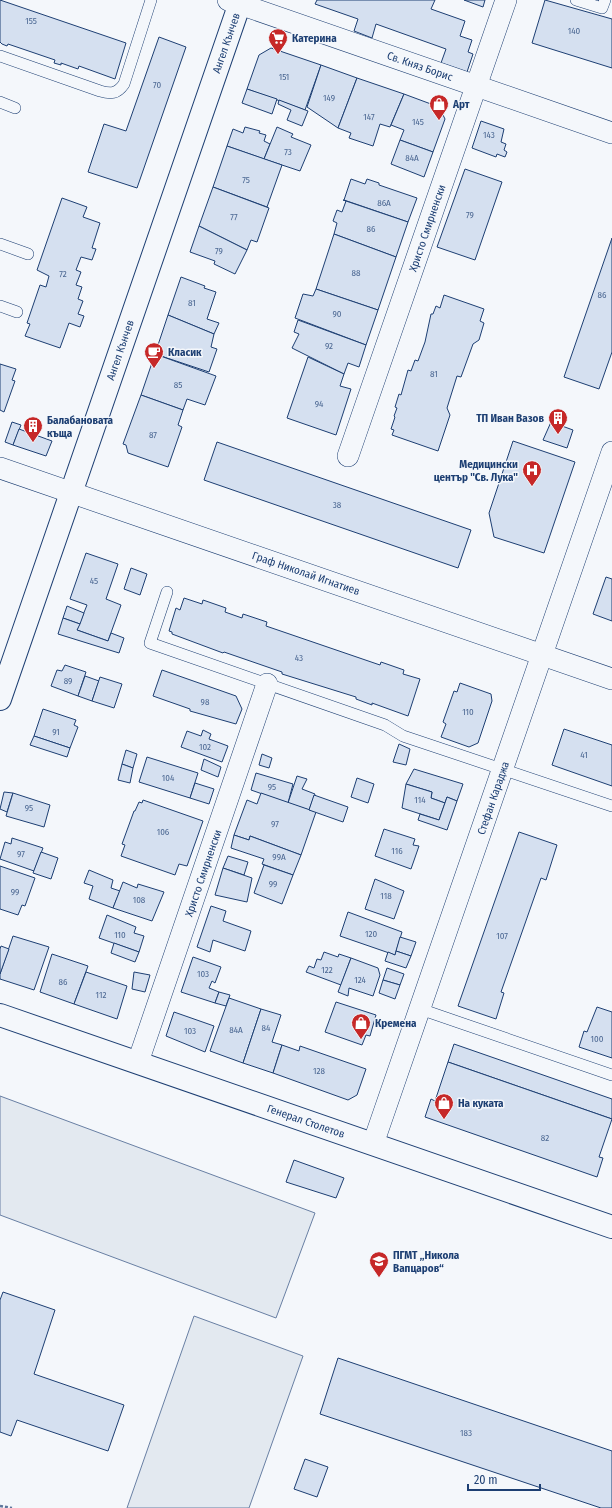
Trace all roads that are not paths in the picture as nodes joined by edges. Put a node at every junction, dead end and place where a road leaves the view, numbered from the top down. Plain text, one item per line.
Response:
1 (151, 0) edge
2 (506, 0) edge
3 (576, 0) edge
4 (605, 0) edge
5 (236, 1) edge
6 (0, 56) edge
7 (476, 86) junction
8 (0, 102) edge
9 (15, 108) dead end
10 (612, 133) edge
11 (0, 244) edge
12 (28, 254) dead end
13 (0, 306) edge
14 (17, 312) dead end
15 (612, 452) edge
16 (348, 456) dead end
17 (0, 468) edge
18 (71, 492) junction
19 (167, 592) dead end
20 (542, 655) junction
21 (612, 679) edge
22 (267, 684) junction
23 (0, 699) edge
24 (503, 769) junction
25 (612, 806) edge
26 (420, 1009) junction
27 (0, 1015) edge
28 (138, 1062) junction
29 (612, 1075) edge
30 (373, 1144) junction
31 (612, 1227) edge

1 - 6 lane
2 - 7 street, Христо Смирненски
3 - 4 lane
5 - 7 street, Св. Княз Борис
5 - 18 street, Ангел Кънчев
7 - 10 street, Св. Княз Борис
7 - 16 street, Христо Смирненски
8 - 9 lane
11 - 12 lane
13 - 14 lane
15 - 20 street, Стефан Караджа
17 - 18 street, Граф Николай Игнатиев
18 - 20 street, Граф Николай Игнатиев
18 - 23 street, Ангел Кънчев
19 - 22 lane
20 - 21 street, Граф Николай Игнатиев
20 - 24 street, Стефан Караджа
22 - 24 lane
22 - 28 street, Христо Смирненски
24 - 25 lane
24 - 26 street, Стефан Караджа
26 - 29 lane
26 - 30 street, Стефан Караджа
27 - 28 street, Генерал Столетов
28 - 30 street, Генерал Столетов
30 - 31 street, Генерал Столетов

